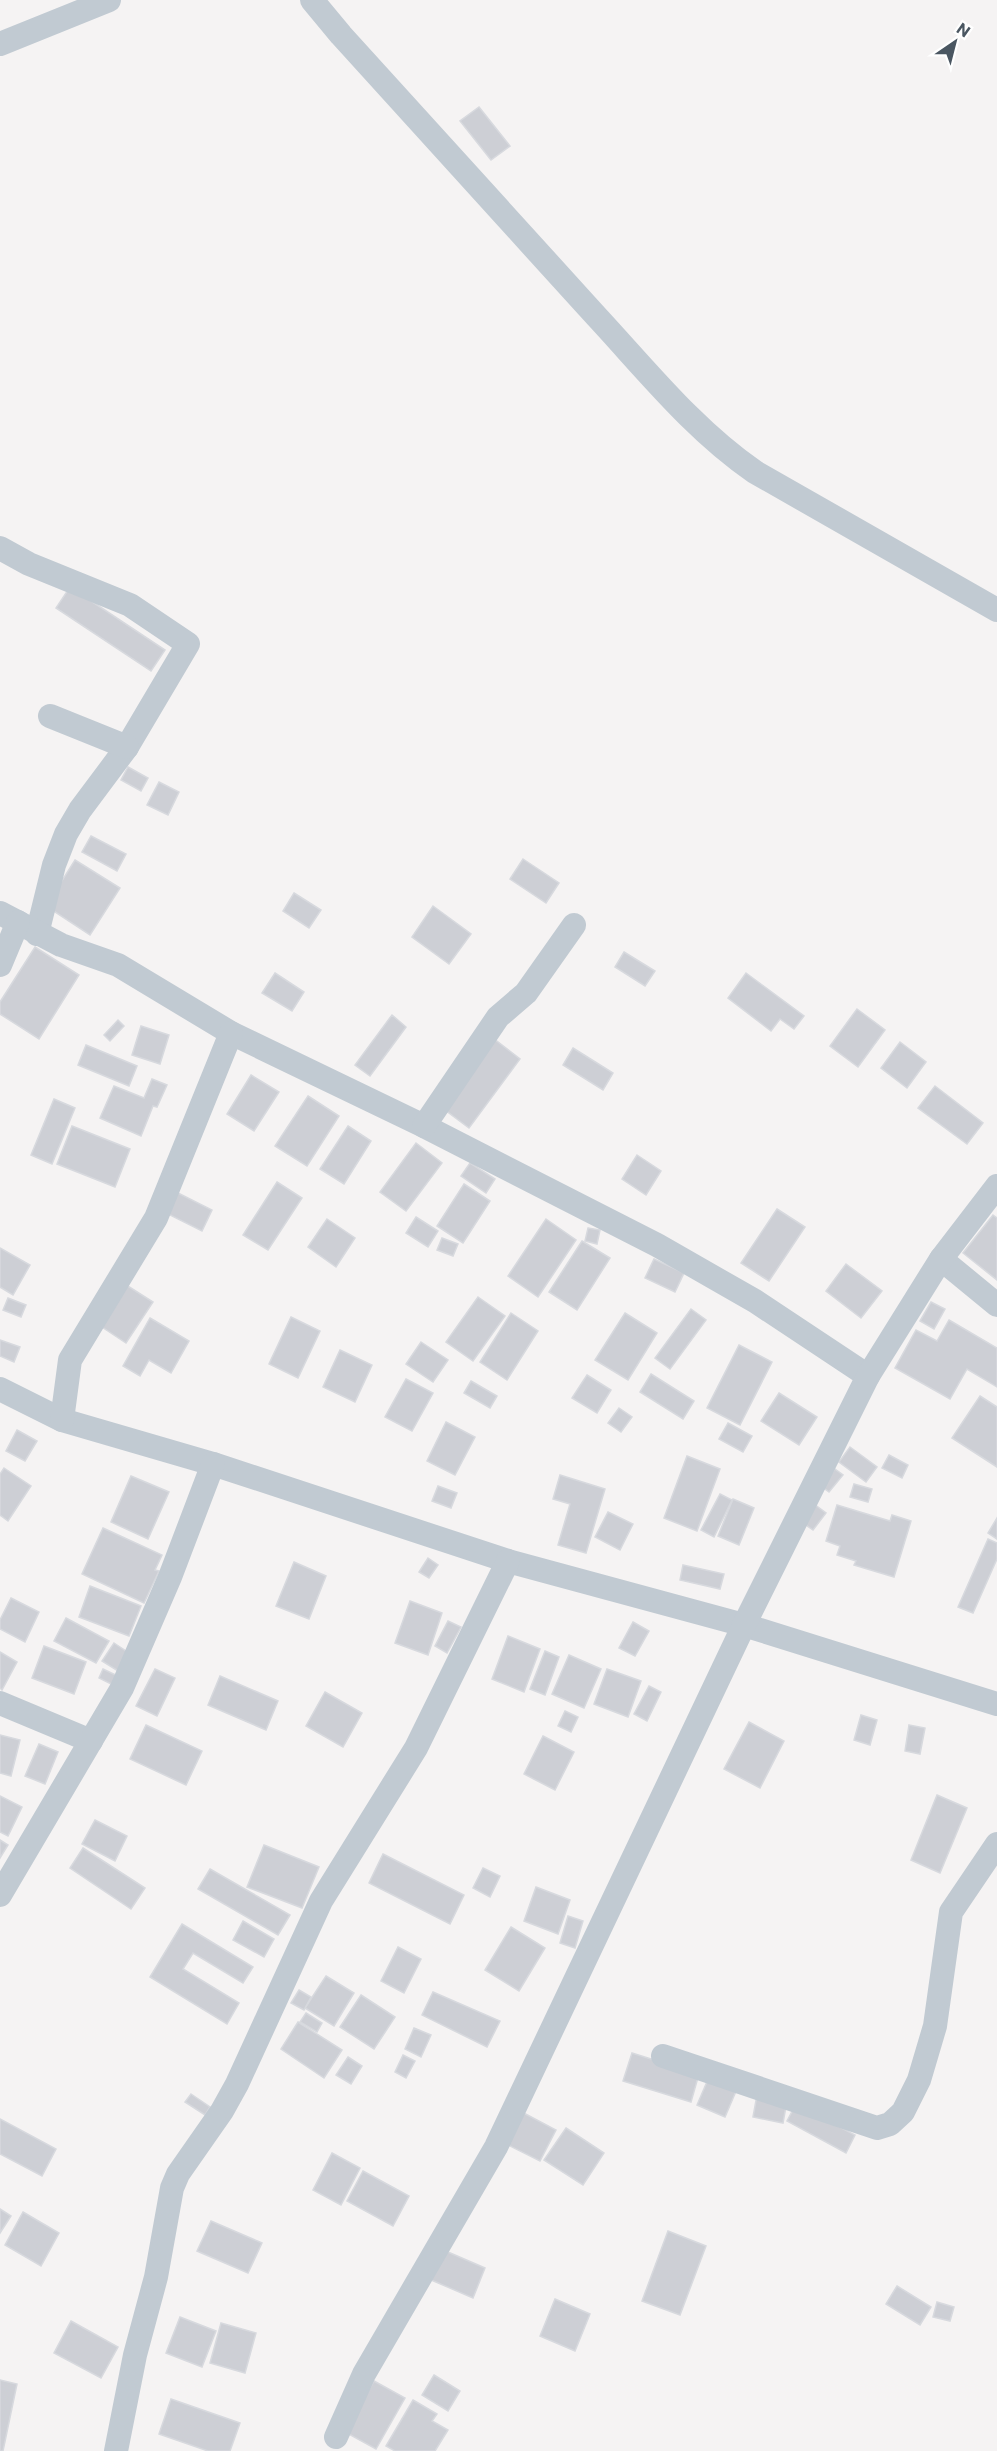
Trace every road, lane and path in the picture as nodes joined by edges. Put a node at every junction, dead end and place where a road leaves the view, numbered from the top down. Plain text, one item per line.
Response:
1 (109, 0) edge
2 (312, 0) edge
3 (0, 44) edge
4 (0, 548) edge
5 (997, 610) edge
6 (50, 716) dead end
7 (126, 747) junction
8 (18, 923) edge
9 (574, 925) dead end
10 (0, 965) edge
11 (231, 1033) junction
12 (424, 1126) junction
13 (997, 1186) edge
14 (941, 1259) junction
15 (997, 1305) edge
16 (868, 1376) junction
17 (0, 1389) edge
18 (62, 1420) junction
19 (213, 1464) junction
20 (508, 1561) junction
21 (744, 1625) junction
22 (0, 1703) edge
23 (997, 1704) edge
24 (91, 1741) junction
25 (997, 1844) edge
26 (0, 1895) edge
27 (663, 2056) dead end
28 (336, 2438) dead end
29 (116, 2451) edge

1 - 3 street
2 - 5 street
4 - 7 street
6 - 7 street
7 - 8 street
8 - 10 street
8 - 11 street
9 - 12 street
11 - 12 street
11 - 18 street
12 - 16 street
13 - 14 street
14 - 15 street
14 - 16 street
16 - 21 street
17 - 18 street
18 - 19 street
19 - 20 street
19 - 24 street
20 - 21 street
20 - 29 street
21 - 23 street
21 - 28 street
22 - 24 street
24 - 26 street
25 - 27 street

